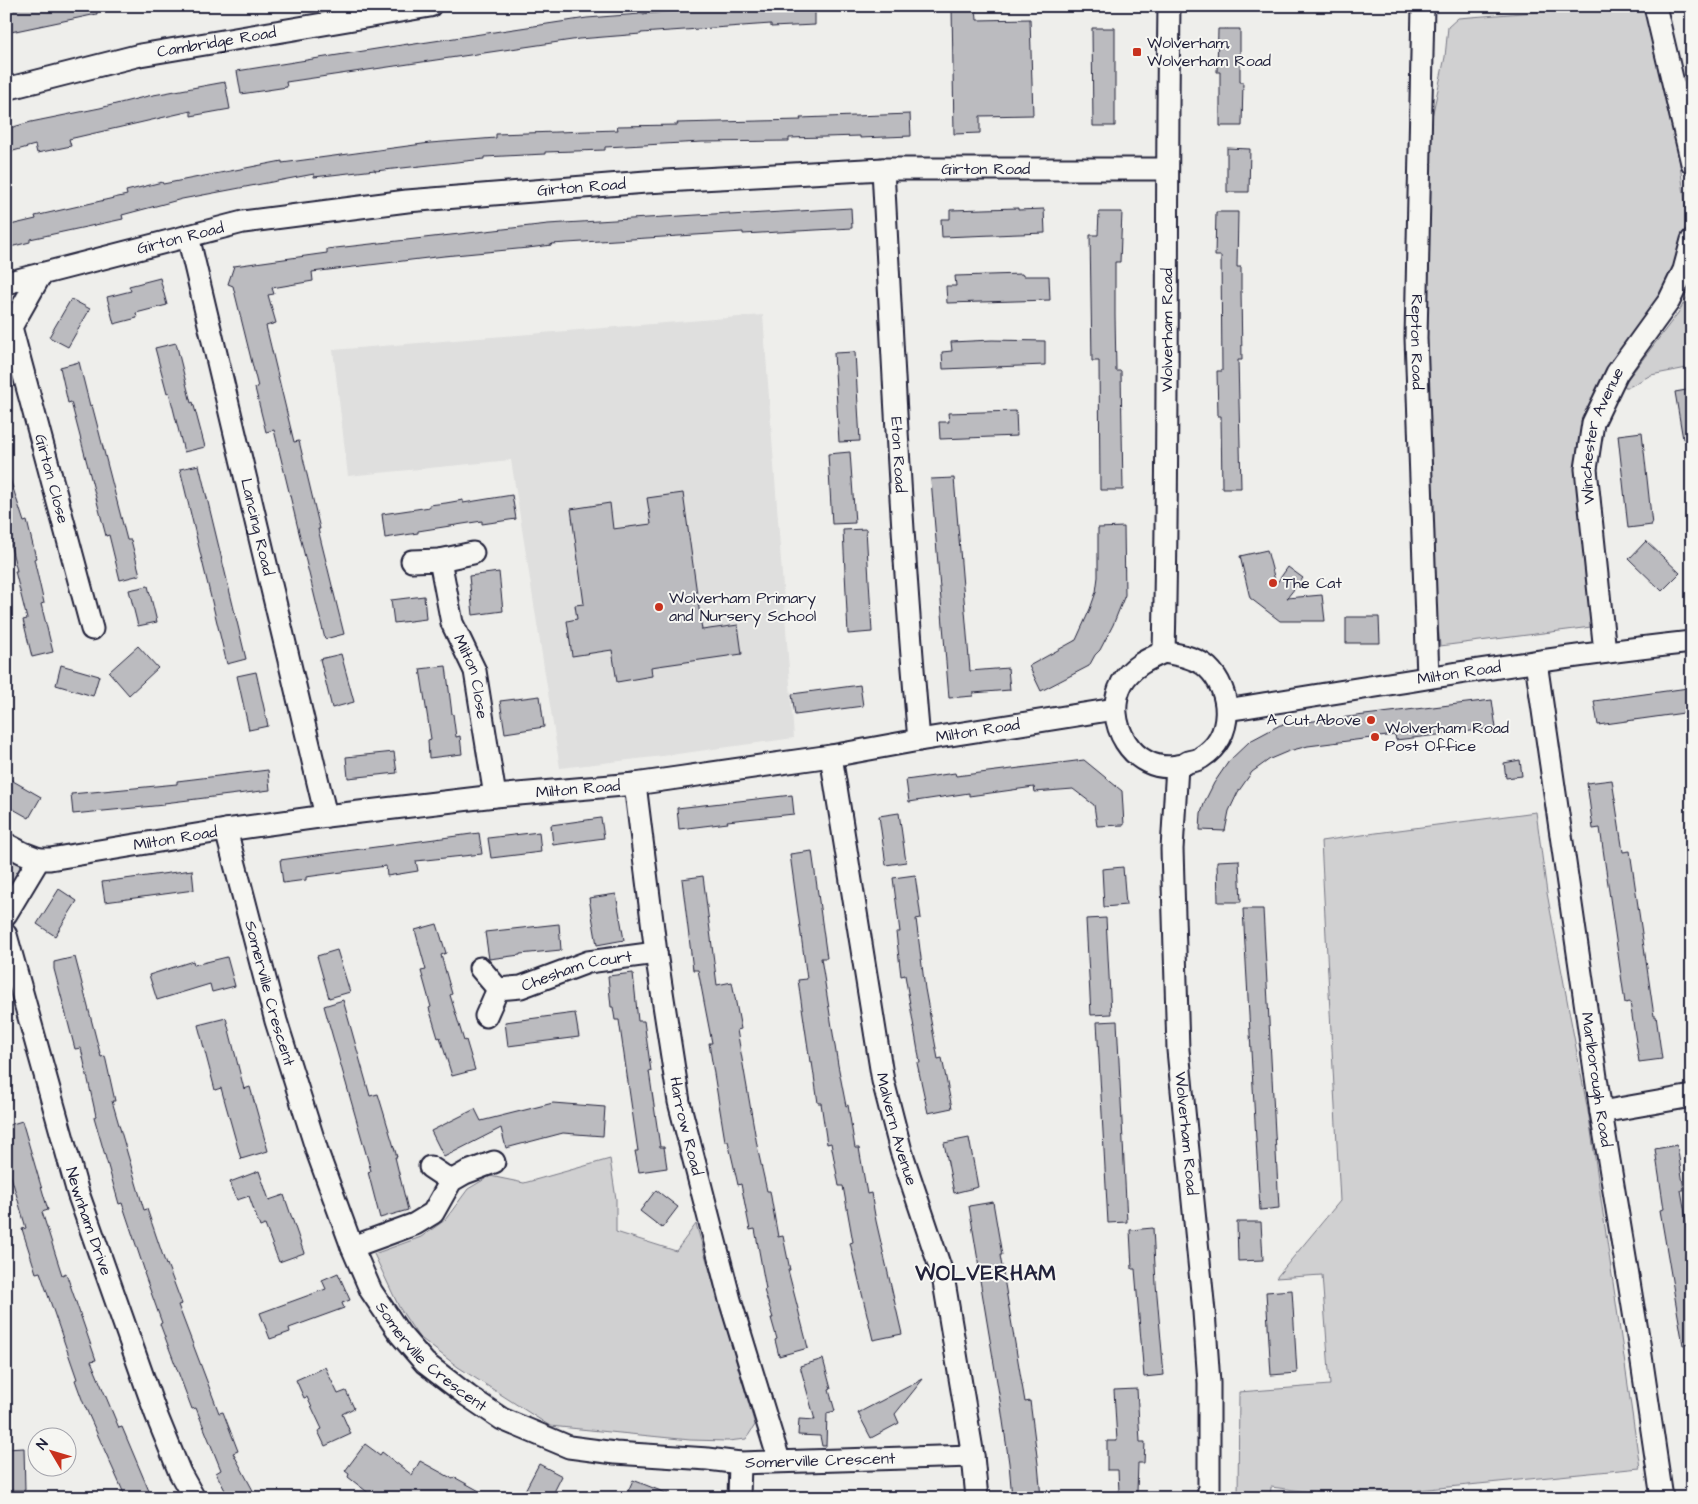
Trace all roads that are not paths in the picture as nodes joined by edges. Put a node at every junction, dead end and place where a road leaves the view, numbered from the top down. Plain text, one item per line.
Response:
1 (430, 6) edge
2 (1168, 6) edge
3 (1423, 6) edge
4 (1656, 6) edge
5 (6, 89) edge
6 (1692, 163) edge
7 (883, 169) junction
8 (1166, 169) junction
9 (188, 236) junction
10 (1692, 240) edge
11 (41, 274) junction
12 (6, 283) edge
13 (9, 326) edge
14 (473, 553) dead end
15 (440, 560) junction
16 (412, 561) dead end
17 (92, 629) dead end
18 (1692, 642) edge
19 (1164, 652) junction
20 (1606, 652) junction
21 (1536, 662) junction
22 (1428, 677) junction
23 (1115, 709) junction
24 (1227, 710) junction
25 (920, 740) junction
26 (831, 756) junction
27 (1177, 766) junction
28 (635, 784) junction
29 (495, 796) junction
30 (326, 816) junction
31 (226, 830) junction
32 (6, 844) edge
33 (39, 859) junction
34 (6, 914) edge
35 (6, 936) edge
36 (656, 953) junction
37 (480, 968) dead end
38 (498, 989) junction
39 (486, 1016) dead end
40 (1692, 1096) edge
41 (1601, 1112) junction
42 (494, 1162) dead end
43 (430, 1167) dead end
44 (451, 1181) junction
45 (352, 1247) junction
46 (973, 1456) junction
47 (779, 1460) junction
48 (740, 1463) junction
49 (194, 1498) edge
50 (739, 1498) edge
51 (977, 1498) edge
52 (1209, 1498) edge
53 (1662, 1498) edge

1 - 5 street, Cambridge Road
2 - 8 street, Wolverham Road
3 - 22 street, Repton Road
4 - 6 street
7 - 8 street, Girton Road
7 - 9 street, Girton Road
7 - 25 street, Eton Road
8 - 19 street, Wolverham Road
9 - 11 street, Girton Road
9 - 30 street, Lancing Road
10 - 20 street, Winchester Avenue
11 - 12 street, Girton Road
11 - 13 street, Girton Close
13 - 17 street, Girton Close
14 - 15 street
15 - 16 street
15 - 29 street, Milton Close
18 - 20 street, Milton Road
19 - 23 street
19 - 24 street
20 - 21 street, Milton Road
21 - 22 street, Milton Road
21 - 41 street, Marlborough Road
22 - 24 street, Milton Road
23 - 25 street, Milton Road
23 - 27 street
24 - 27 street
25 - 26 street, Milton Road
26 - 28 street, Milton Road
26 - 46 street, Malvern Avenue
27 - 52 street, Wolverham Road
28 - 29 street, Milton Road
28 - 36 street, Harrow Road
29 - 30 street, Milton Road
30 - 31 street, Milton Road
31 - 33 street, Milton Road
31 - 45 street, Somerville Crescent
32 - 33 street, Milton Road
33 - 34 street
35 - 49 street, Newnham Drive
36 - 38 street, Chesham Court
36 - 47 street, Harrow Road
37 - 38 street, Chesham Court
38 - 39 street, Chesham Court
40 - 41 street
41 - 53 street, Marlborough Road
42 - 44 street
43 - 44 street
44 - 45 street
45 - 48 street, Somerville Crescent
46 - 47 street, Somerville Crescent
46 - 51 street, Malvern Avenue
47 - 48 street, Somerville Crescent
48 - 50 street

